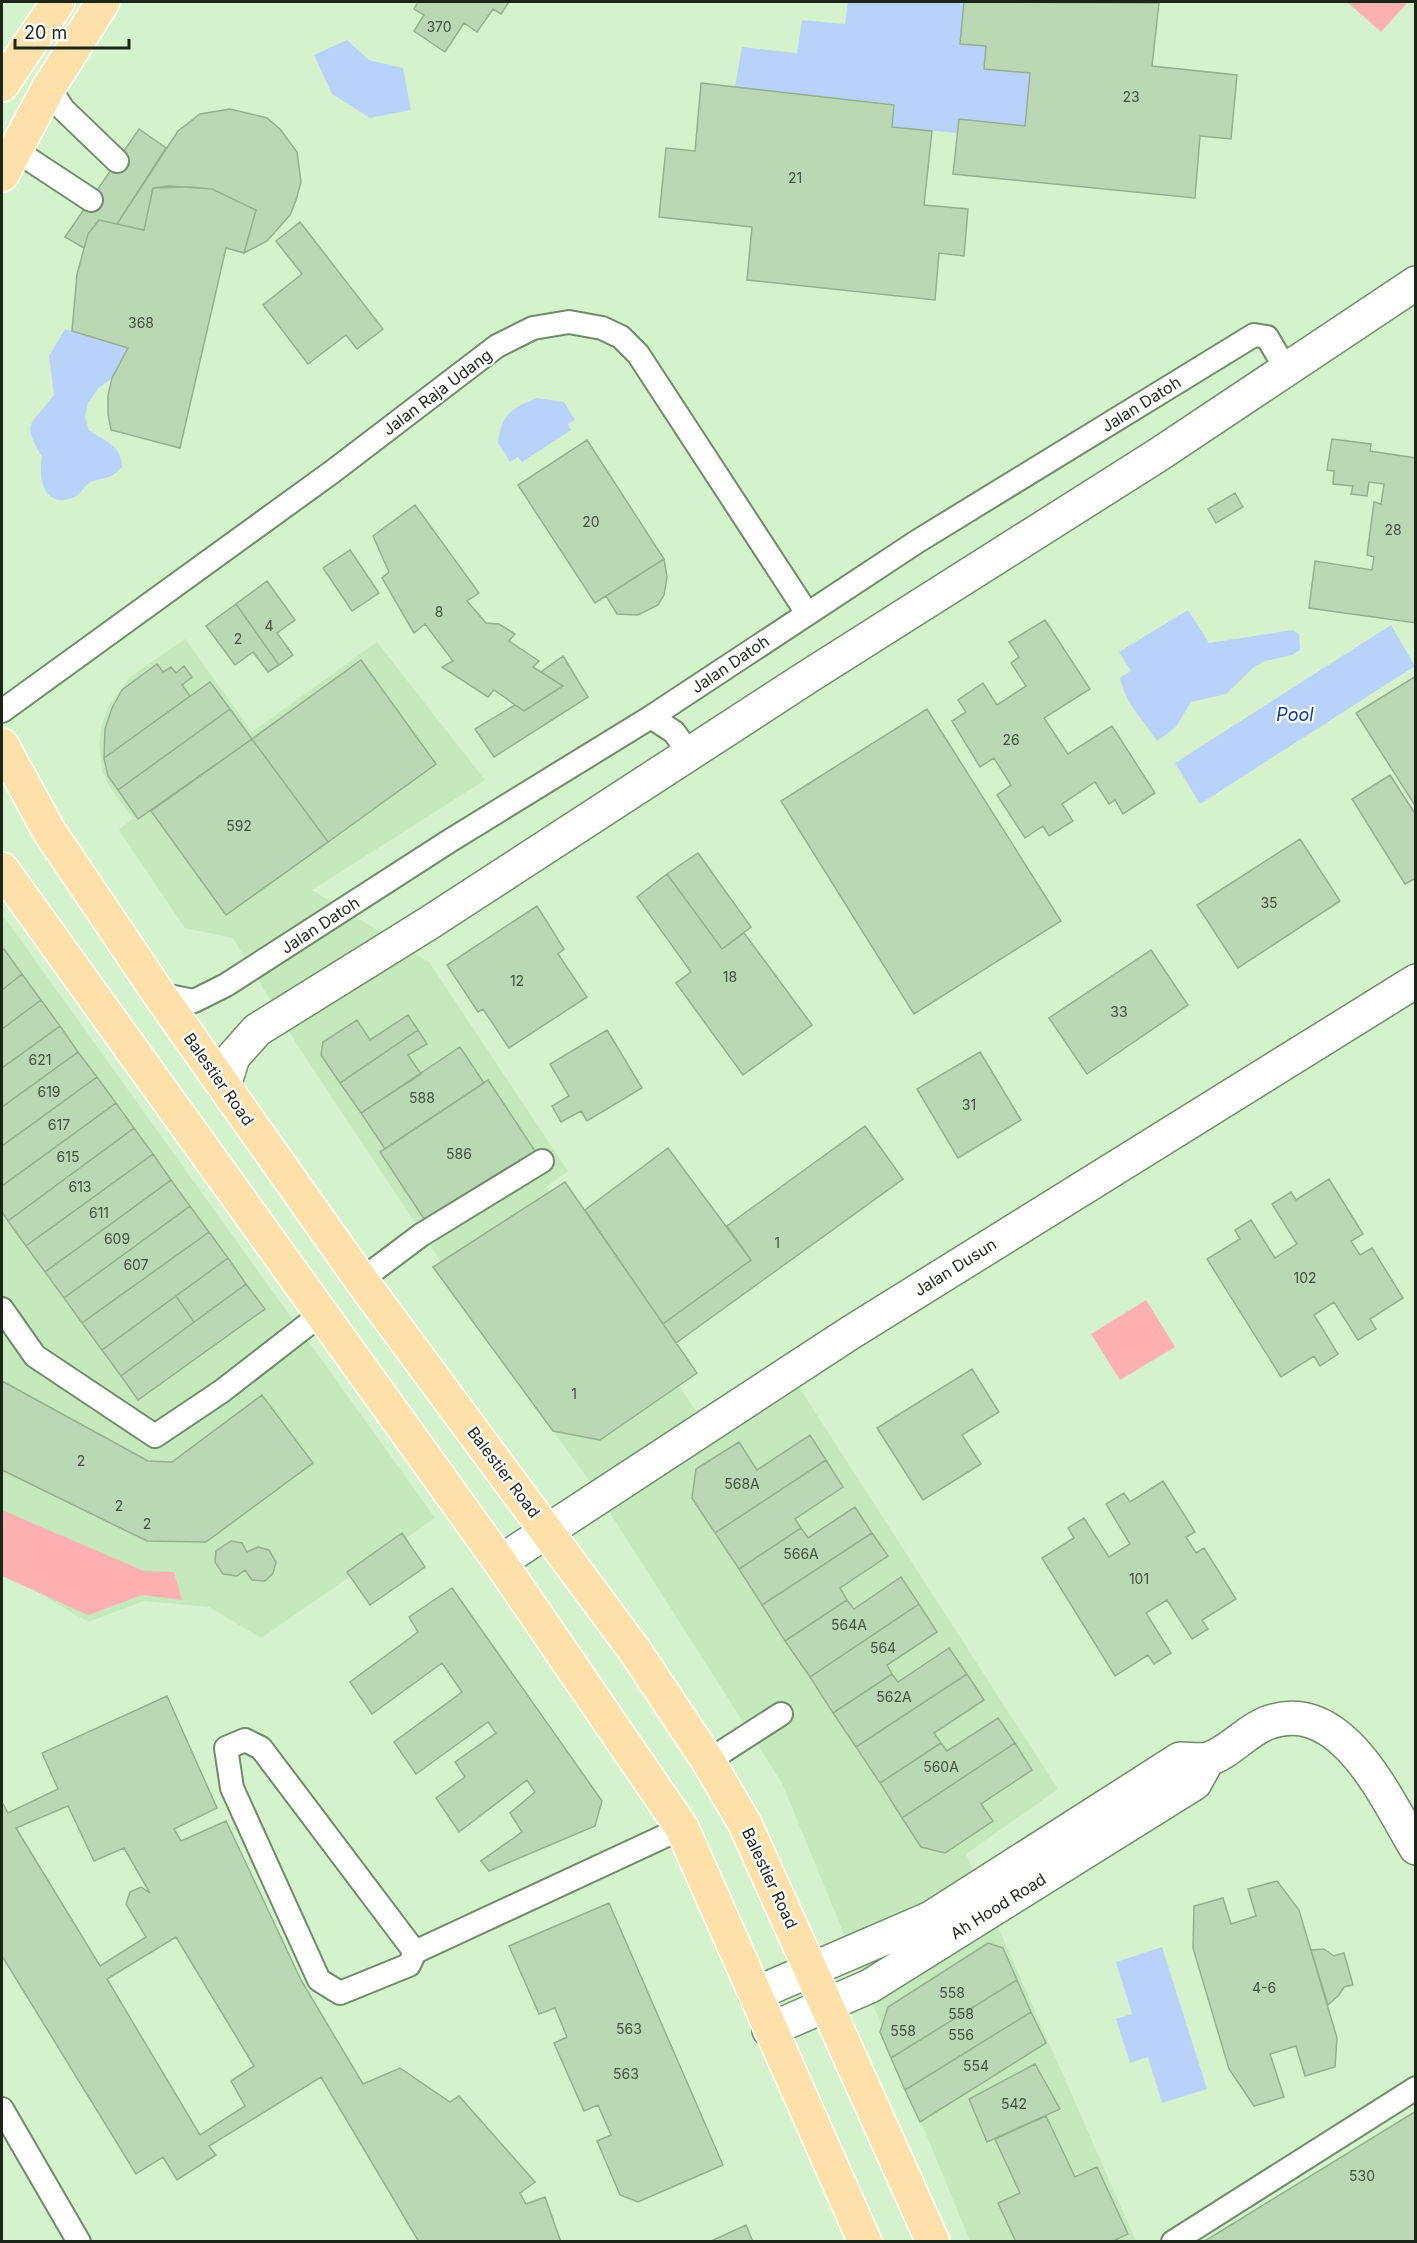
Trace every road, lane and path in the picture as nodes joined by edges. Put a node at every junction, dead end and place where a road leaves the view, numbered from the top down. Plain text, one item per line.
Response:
1 (103, 2) edge
2 (57, 3) edge
3 (2, 86) edge
4 (49, 87) junction
5 (117, 161) dead end
6 (8, 162) edge
7 (91, 200) dead end
8 (1416, 283) edge
9 (1286, 369) junction
10 (807, 613) junction
11 (2, 711) edge
12 (651, 717) junction
13 (2, 745) edge
14 (689, 753) junction
15 (2, 868) edge
16 (1416, 981) edge
17 (159, 994) junction
18 (224, 1086) junction
19 (542, 1161) dead end
20 (361, 1280) junction
21 (2, 1309) edge
22 (320, 1315) junction
23 (548, 1530) junction
24 (500, 1562) junction
25 (781, 1714) dead end
26 (1208, 1759) junction
27 (708, 1761) junction
28 (682, 1828) junction
29 (1416, 1848) edge
30 (415, 1952) junction
31 (812, 1970) junction
32 (755, 1994) junction
33 (827, 2005) junction
34 (769, 2030) junction
35 (1416, 2088) edge
36 (2, 2109) edge
37 (79, 2241) edge
38 (864, 2241) edge
39 (933, 2241) edge
40 (1173, 2241) edge

1 - 4 main road
2 - 3 main road
4 - 5 lane
4 - 6 main road
6 - 7 lane
8 - 9 street
9 - 10 lane, Jalan Datoh
9 - 14 street
10 - 11 lane, Jalan Raja Udang
10 - 12 lane, Jalan Datoh
12 - 14 lane
12 - 17 lane, Jalan Datoh
13 - 17 main road, Balestier Road
14 - 18 street
15 - 22 main road
16 - 23 street, Jalan Dusun
17 - 18 main road, Balestier Road
18 - 20 main road, Balestier Road
19 - 20 lane
20 - 23 main road, Balestier Road
21 - 22 lane
22 - 24 main road
23 - 24 street, Jalan Dusun
23 - 27 main road, Balestier Road
24 - 28 main road
25 - 27 lane
26 - 29 street, Ah Hood Road
26 - 31 street, Ah Hood Road
26 - 33 street, Ah Hood Road
27 - 31 main road, Balestier Road
28 - 30 lane
28 - 32 main road
30 - 30 lane
31 - 32 street, Ah Hood Road
31 - 33 main road, Balestier Road
32 - 34 main road
33 - 34 street, Ah Hood Road
33 - 39 main road, Balestier Road
34 - 38 main road
35 - 40 lane
36 - 37 lane

